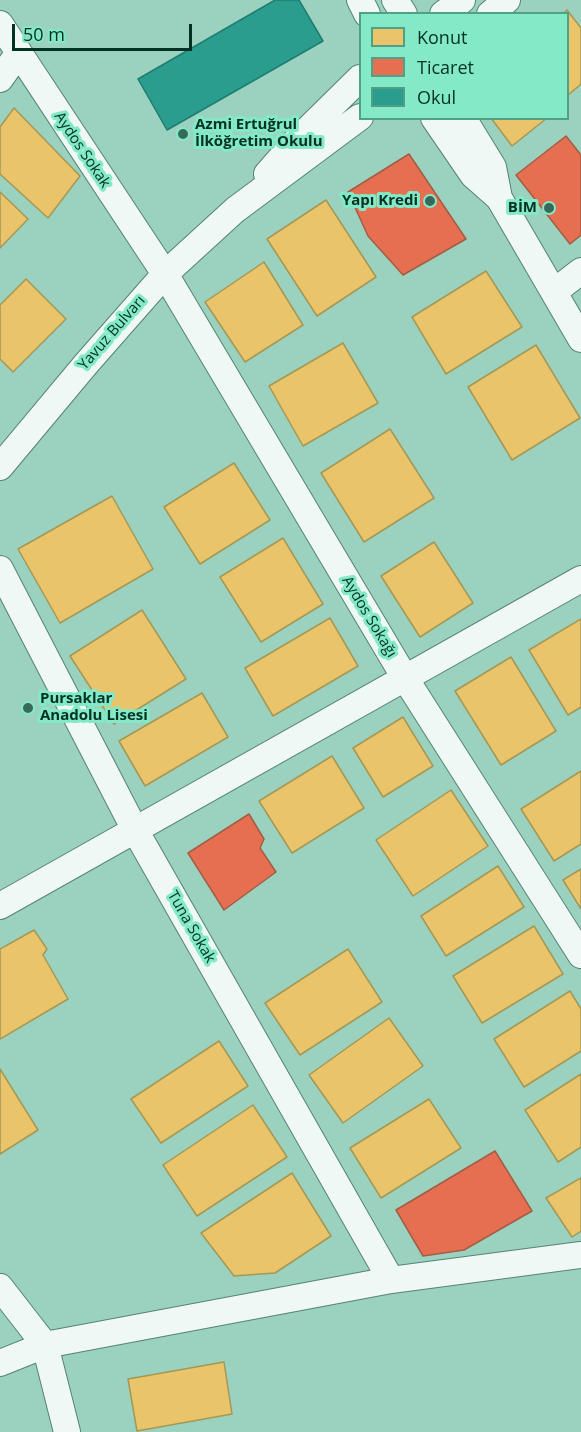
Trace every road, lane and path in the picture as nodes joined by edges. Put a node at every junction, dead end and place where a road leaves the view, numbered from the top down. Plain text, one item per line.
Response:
1 (462, 0) edge
2 (507, 0) edge
3 (446, 12) edge
4 (492, 12) edge
5 (0, 24) edge
6 (18, 54) junction
7 (0, 79) edge
8 (359, 79) edge
9 (359, 118) edge
10 (435, 120) edge
11 (464, 120) edge
12 (499, 198) junction
13 (235, 210) junction
14 (581, 270) edge
15 (165, 274) junction
16 (554, 292) junction
17 (581, 339) edge
18 (0, 467) edge
19 (0, 569) edge
20 (581, 579) edge
21 (405, 678) junction
22 (135, 830) junction
23 (0, 906) edge
24 (581, 955) edge
25 (581, 1255) edge
26 (391, 1280) junction
27 (0, 1287) edge
28 (45, 1345) junction
29 (0, 1363) edge
30 (68, 1432) edge

1 - 3 street
2 - 4 street
5 - 6 street, Aydos Sokak
6 - 7 street
6 - 15 street, Aydos Sokak
8 - 13 street, Yavuz Bulvarı
9 - 13 street, Yavuz Bulvarı
10 - 12 street
11 - 12 street
12 - 16 street
13 - 15 street, Yavuz Bulvarı
14 - 16 street
15 - 18 street, Yavuz Bulvarı
15 - 21 street, Aydos Sokağı
16 - 17 street
19 - 22 street, Tuna Sokak
20 - 21 street
21 - 22 street
21 - 24 street, Aydos Sokağı
22 - 23 street
22 - 26 street, Tuna Sokak
25 - 26 street
26 - 28 street
27 - 28 street
28 - 29 street
28 - 30 street

